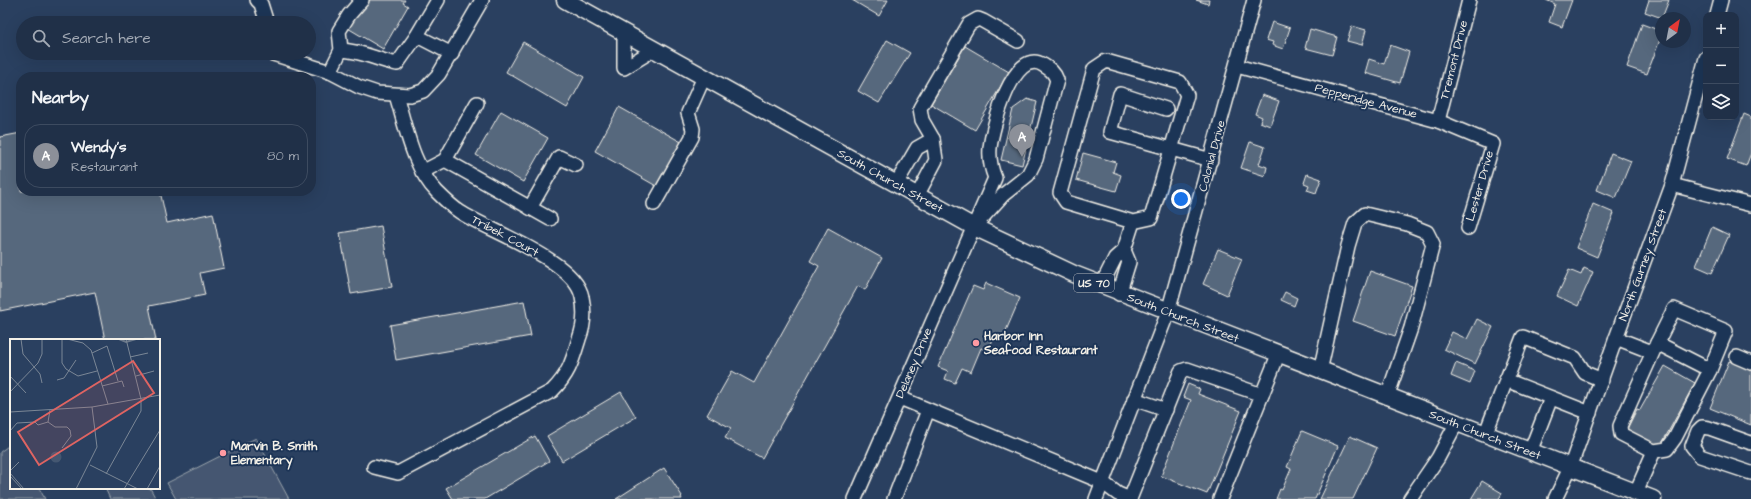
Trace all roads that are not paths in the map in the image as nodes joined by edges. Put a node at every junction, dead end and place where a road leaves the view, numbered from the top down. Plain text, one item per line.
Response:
1 (257, 0) edge
2 (362, 0) edge
3 (438, 0) edge
4 (482, 0) edge
5 (565, 0) edge
6 (1254, 0) edge
7 (1469, 0) edge
8 (1721, 0) edge
9 (1718, 12) edge
10 (265, 16) edge
11 (624, 32) junction
12 (417, 36) junction
13 (1018, 41) dead end
14 (655, 49) junction
15 (341, 50) junction
16 (452, 54) junction
17 (292, 60) edge
18 (1237, 66) junction
19 (1703, 69) edge
20 (330, 72) junction
21 (704, 77) junction
22 (396, 95) junction
23 (477, 103) dead end
24 (1166, 109) dead end
25 (1438, 121) junction
26 (933, 139) junction
27 (1493, 144) joint
28 (1171, 149) junction
29 (446, 160) junction
30 (1211, 160) junction
31 (576, 165) dead end
32 (422, 172) junction
33 (896, 184) junction
34 (1672, 185) junction
35 (918, 196) junction
36 (654, 204) dead end
37 (1751, 205) edge
38 (530, 208) junction
39 (550, 219) dead end
40 (1133, 222) junction
41 (974, 228) junction
42 (1468, 228) dead end
43 (1124, 250) junction
44 (1100, 286) junction
45 (1119, 294) junction
46 (1168, 312) junction
47 (1616, 338) junction
48 (1654, 348) junction
49 (1278, 355) junction
50 (1737, 357) dead end
51 (1751, 363) edge
52 (1710, 370) junction
53 (1320, 371) junction
54 (1506, 380) junction
55 (1602, 380) junction
56 (1262, 395) junction
57 (1387, 397) junction
58 (900, 398) junction
59 (1551, 398) junction
60 (1134, 399) junction
61 (928, 410) junction
62 (1166, 410) junction
63 (1590, 412) junction
64 (1456, 424) junction
65 (1485, 435) junction
66 (1751, 444) edge
67 (1654, 451) junction
68 (1530, 452) junction
69 (374, 467) dead end
70 (1570, 468) junction
71 (1751, 473) edge
72 (1102, 482) junction
73 (1636, 492) junction
74 (855, 499) edge
75 (894, 499) edge
76 (1096, 499) edge
77 (1130, 499) edge
78 (1220, 499) edge
79 (1410, 499) edge
80 (1555, 499) edge
81 (1653, 499) edge

1 - 10 street
2 - 15 street
3 - 12 street
4 - 16 street
5 - 11 main road, South Church Street / US 70
6 - 18 street, Colonial Drive
7 - 25 street, Tremont Drive
8 - 9 street
11 - 14 main road, South Church Street / US 70
11 - 14 street
12 - 15 street
12 - 16 street
13 - 26 street
14 - 21 main road, South Church Street / US 70
15 - 20 street
16 - 22 street
17 - 20 street
18 - 25 street, Pepperidge Avenue
18 - 30 street, Colonial Drive
19 - 34 street, North Gurney Street
20 - 22 street
21 - 33 main road, South Church Street / US 70
21 - 36 street
22 - 32 street, Tribek Court
23 - 29 street
24 - 28 street
25 - 27 street, Pepperidge Avenue
26 - 33 street
26 - 35 street
27 - 42 street, Lester Drive
28 - 30 street
28 - 40 street
28 - 40 street
29 - 32 street
29 - 38 street
30 - 46 street, Colonial Drive
31 - 38 street
32 - 69 street, Tribek Court
33 - 35 main road, South Church Street / US 70
34 - 37 street
34 - 47 street, North Gurney Street
35 - 41 main road, South Church Street / US 70
38 - 39 street
40 - 43 street
41 - 41 street
41 - 44 main road, South Church Street / US 70
41 - 58 street, Delaney Drive
43 - 44 street
43 - 45 street
44 - 45 main road, South Church Street / US 70
45 - 46 main road, South Church Street / US 70
46 - 49 main road, South Church Street / US 70
46 - 60 street, Colonial Drive
47 - 48 street
47 - 55 street, North Gurney Street
48 - 52 street
48 - 52 street
48 - 67 street
49 - 53 main road, South Church Street / US 70
49 - 56 street
50 - 51 street
52 - 67 street
53 - 57 main road, South Church Street / US 70
53 - 57 street
54 - 55 street
54 - 59 street
54 - 65 street
55 - 63 street, North Gurney Street
56 - 62 street
56 - 78 street
57 - 64 main road, South Church Street / US 70
58 - 61 street
58 - 74 street, Delaney Drive
59 - 63 street
59 - 68 street
60 - 62 street
60 - 72 street, Colonial Drive
61 - 72 street
61 - 75 street
62 - 77 street
63 - 70 street, North Gurney Street
64 - 65 main road, South Church Street / US 70
64 - 79 street
65 - 68 main road, South Church Street / US 70
66 - 71 street
67 - 73 street
68 - 70 main road, South Church Street / US 70
70 - 73 main road, South Church Street / US 70
70 - 80 street, North Gurney Street
72 - 76 street, Colonial Drive
72 - 77 street
73 - 81 main road, South Church Street / US 70

